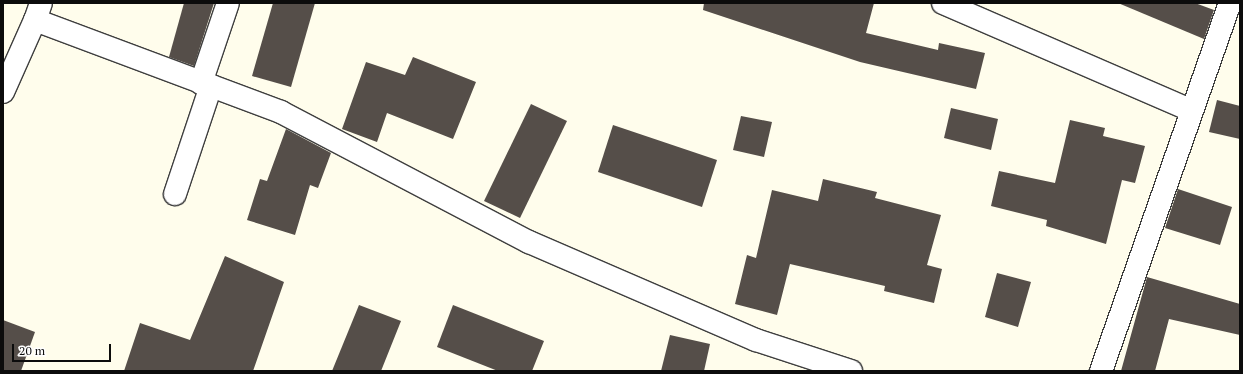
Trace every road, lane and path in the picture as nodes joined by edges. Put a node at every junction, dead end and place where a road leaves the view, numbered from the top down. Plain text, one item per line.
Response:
1 (228, 3) edge
2 (944, 3) edge
3 (1230, 3) edge
4 (38, 12) edge
5 (206, 84) junction
6 (3, 92) edge
7 (1192, 111) junction
8 (175, 194) dead end
9 (851, 371) edge
10 (1101, 371) edge

1 - 5 street
2 - 7 street
3 - 7 street
4 - 5 street
4 - 6 street
5 - 8 street
5 - 9 street
7 - 10 street

